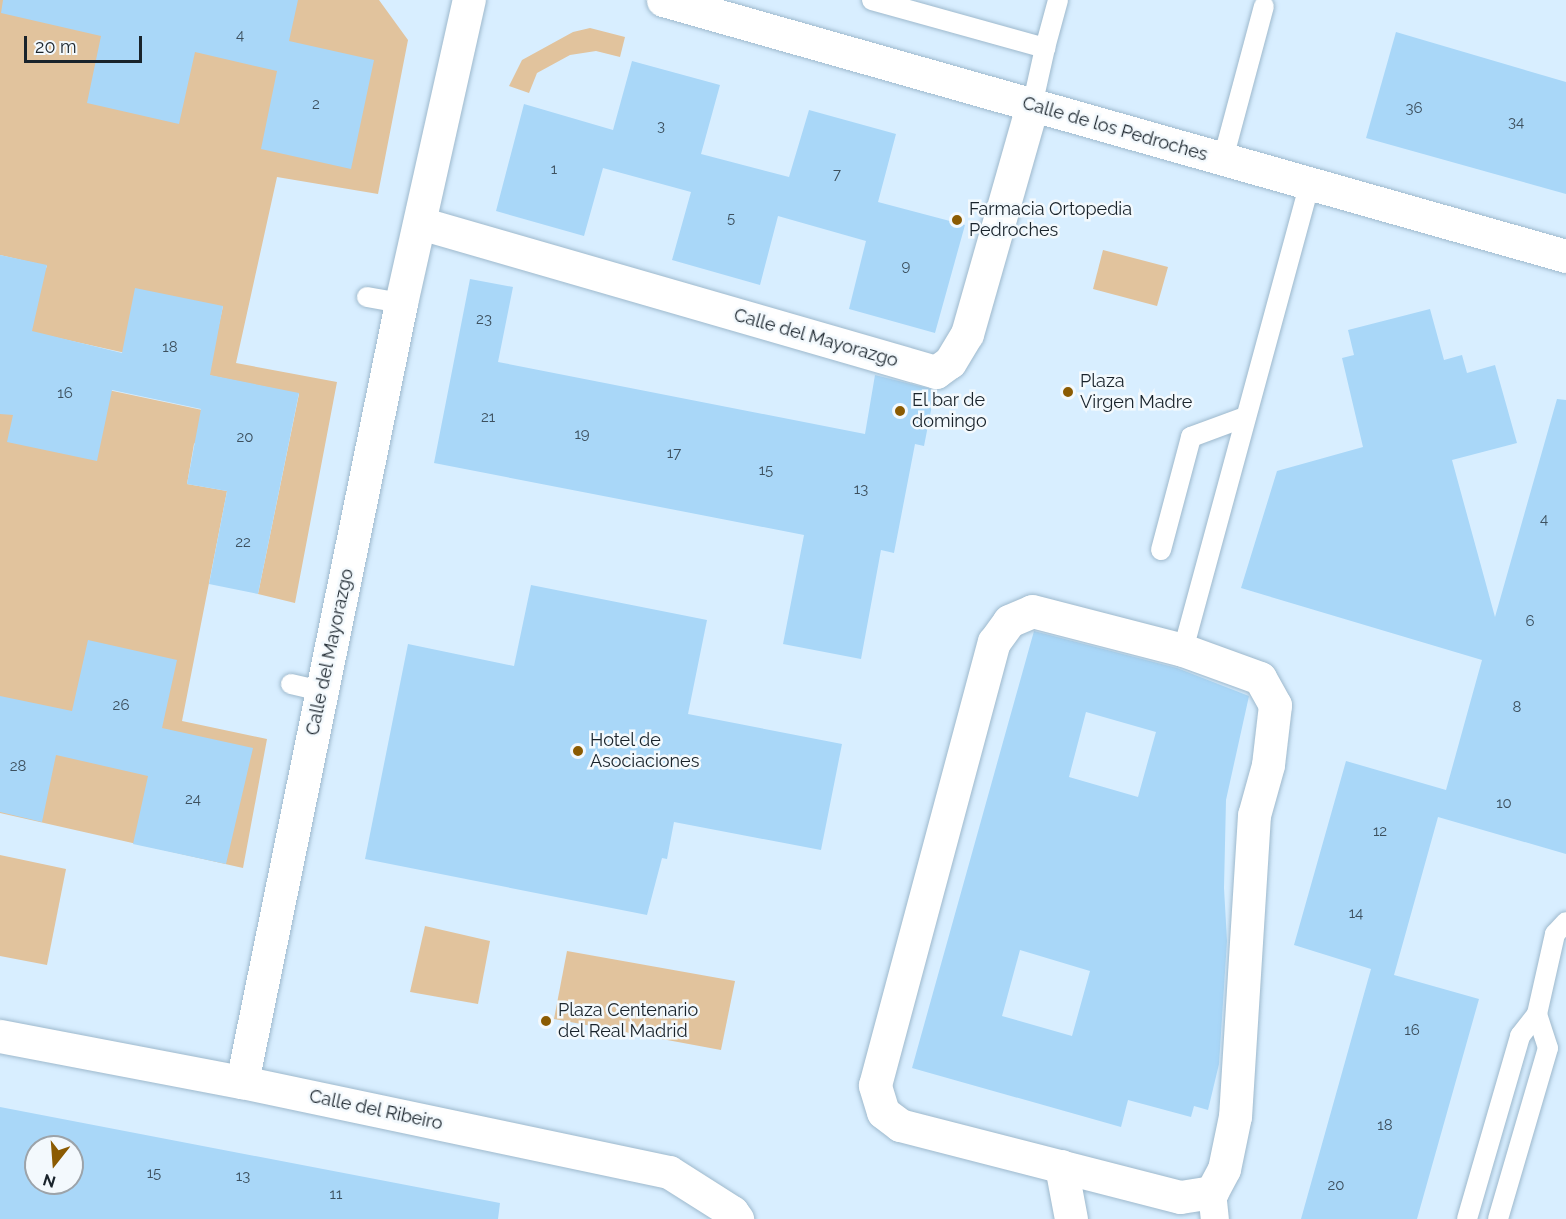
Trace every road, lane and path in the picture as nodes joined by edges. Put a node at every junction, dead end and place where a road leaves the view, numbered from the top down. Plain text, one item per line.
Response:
1 (469, 0) edge
2 (663, 0) edge
3 (872, 0) edge
4 (1058, 0) edge
5 (1264, 6) dead end
6 (1046, 48) junction
7 (1032, 106) junction
8 (1223, 159) junction
9 (1311, 183) junction
10 (420, 223) junction
11 (1566, 256) edge
12 (367, 297) dead end
13 (401, 303) junction
14 (1245, 417) junction
15 (1161, 550) dead end
16 (1183, 650) junction
17 (1566, 922) edge
18 (1537, 1014) junction
19 (0, 1036) edge
20 (242, 1082) junction
21 (1060, 1166) junction
22 (1214, 1206) edge
23 (737, 1219) edge
24 (1071, 1219) edge
25 (1467, 1219) edge
26 (1498, 1219) edge

1 - 10 street, Calle del Mayorazgo
2 - 7 street, Calle de los Pedroches
3 - 6 lane
4 - 6 lane
5 - 8 lane
6 - 7 lane
7 - 8 street, Calle de los Pedroches
7 - 10 street, Calle del Mayorazgo
8 - 9 street, Calle de los Pedroches
9 - 11 street, Calle de los Pedroches
9 - 14 lane
10 - 13 street, Calle del Mayorazgo
12 - 13 lane
13 - 20 street, Calle del Mayorazgo
14 - 15 lane
14 - 16 lane
16 - 21 street
16 - 22 street
17 - 18 lane
18 - 25 lane
18 - 26 lane
19 - 20 street, Calle del Ribeiro
20 - 23 street, Calle del Ribeiro
21 - 22 street
21 - 24 street

